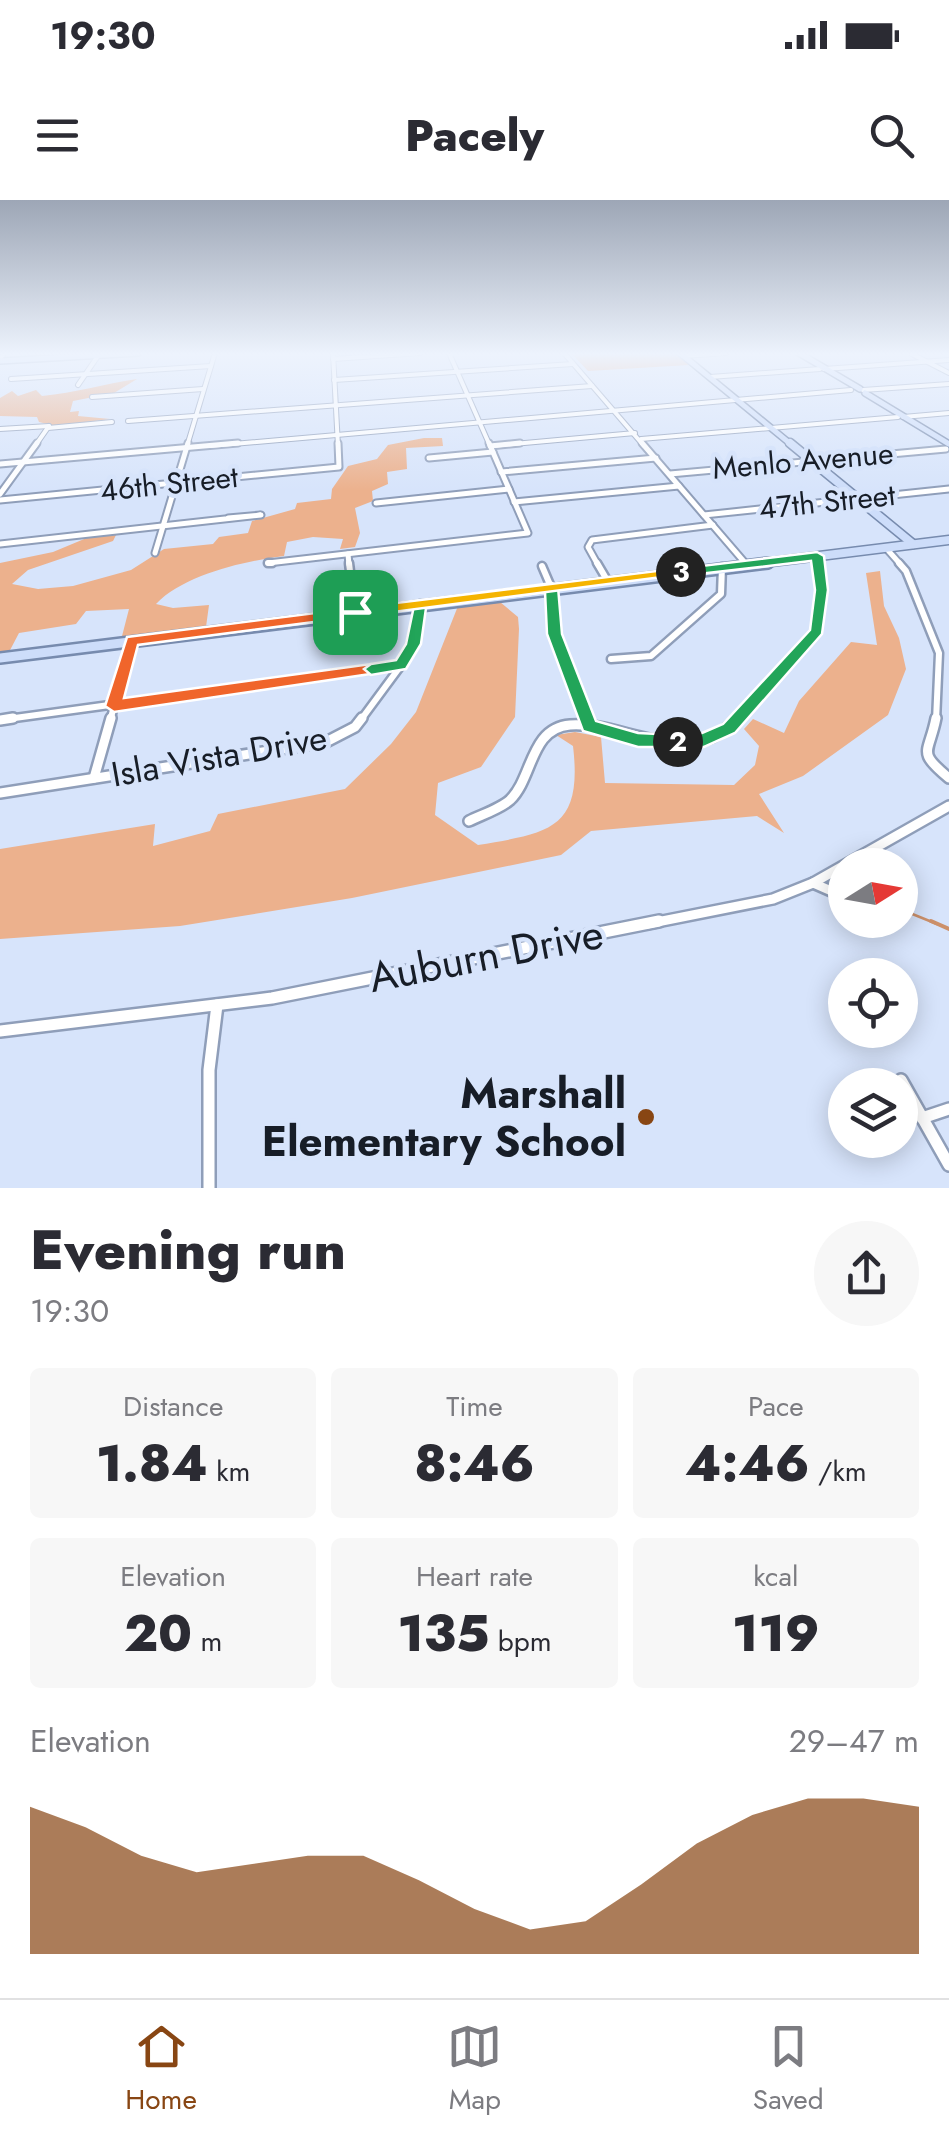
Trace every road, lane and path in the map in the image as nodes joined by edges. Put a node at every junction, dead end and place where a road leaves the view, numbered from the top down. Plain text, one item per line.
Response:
1 (200, 399) edge
2 (336, 399) edge
3 (400, 399) edge
4 (469, 399) edge
5 (605, 399) edge
6 (761, 399) edge
7 (871, 399) edge
8 (738, 401) junction
9 (336, 404) junction
10 (616, 410) junction
11 (949, 413) edge
12 (194, 416) junction
13 (901, 417) junction
14 (128, 421) dead end
15 (479, 421) junction
16 (112, 422) dead end
17 (48, 427) junction
18 (772, 428) junction
19 (0, 429) edge
20 (337, 433) junction
21 (638, 436) junction
22 (185, 447) junction
23 (944, 447) edge
24 (491, 449) junction
25 (429, 458) dead end
26 (656, 458) junction
27 (811, 460) junction
28 (24, 462) junction
29 (0, 464) edge
30 (501, 472) junction
31 (670, 474) junction
32 (175, 483) junction
33 (680, 486) junction
34 (509, 489) junction
35 (949, 489) edge
36 (0, 497) edge
37 (858, 499) junction
38 (514, 502) junction
39 (376, 503) dead end
40 (704, 515) junction
41 (228, 518) junction
42 (163, 525) junction
43 (713, 525) junction
44 (949, 540) edge
45 (0, 542) edge
46 (914, 544) junction
47 (886, 548) junction
48 (154, 554) dead end
49 (348, 554) junction
50 (817, 556) junction
51 (268, 563) dead end
52 (746, 564) junction
53 (542, 566) dead end
54 (722, 567) junction
55 (607, 580) junction
56 (552, 587) junction
57 (420, 604) junction
58 (355, 612) junction
59 (132, 640) junction
60 (0, 658) edge
61 (612, 659) dead end
62 (401, 665) junction
63 (114, 706) junction
64 (0, 720) edge
65 (590, 726) junction
66 (94, 778) junction
67 (949, 778) edge
68 (0, 793) edge
69 (949, 806) edge
70 (469, 822) dead end
71 (813, 883) junction
72 (828, 890) edge
73 (217, 1005) junction
74 (0, 1031) edge
75 (949, 1109) edge
76 (918, 1111) edge
77 (922, 1118) junction
78 (949, 1165) edge
79 (209, 1188) edge

1 - 12 street
2 - 9 street
3 - 9 street
4 - 15 street
5 - 10 street
6 - 8 street
7 - 13 main road
8 - 10 street
8 - 18 main road
9 - 12 street
9 - 20 street
10 - 15 street
10 - 21 street
11 - 13 street
12 - 14 street
12 - 22 street
13 - 18 street
13 - 23 main road
15 - 20 street
15 - 24 street
16 - 17 street
17 - 19 street
17 - 28 street
18 - 21 street
18 - 27 main road
20 - 22 street
20 - 32 street, 46th Street
21 - 24 street
21 - 26 street
22 - 28 street
22 - 32 street
23 - 27 street, Menlo Avenue
24 - 25 street
24 - 30 street
26 - 30 street
26 - 31 street
27 - 31 street, Menlo Avenue
27 - 37 main road
28 - 29 street
28 - 36 street
30 - 34 street
31 - 33 street
32 - 36 street, 46th Street
32 - 42 street
33 - 38 street
33 - 40 street
34 - 38 street
34 - 39 street
35 - 37 street, 47th Street
37 - 40 street, 47th Street
37 - 46 main road
38 - 49 street
40 - 43 street
41 - 41 street
41 - 42 street
42 - 45 street
42 - 48 street
43 - 52 street
43 - 55 street
44 - 46 main road
46 - 47 main road
47 - 50 main road
47 - 67 street
49 - 51 street
49 - 58 street
50 - 52 main road
50 - 65 street
52 - 54 main road
53 - 56 street
54 - 55 main road
54 - 61 street
55 - 56 main road
56 - 57 main road
56 - 65 street
57 - 58 main road
57 - 62 street, Isla Vista Drive
58 - 59 main road
59 - 60 main road
59 - 63 street
62 - 63 street
62 - 66 street, Isla Vista Drive
63 - 64 street
63 - 66 street
65 - 70 street
66 - 68 street, Isla Vista Drive
69 - 71 street, Auburn Drive
71 - 72 street
71 - 73 street, Auburn Drive
73 - 74 street, Auburn Drive
73 - 79 street
75 - 77 street
76 - 77 street
77 - 78 street

